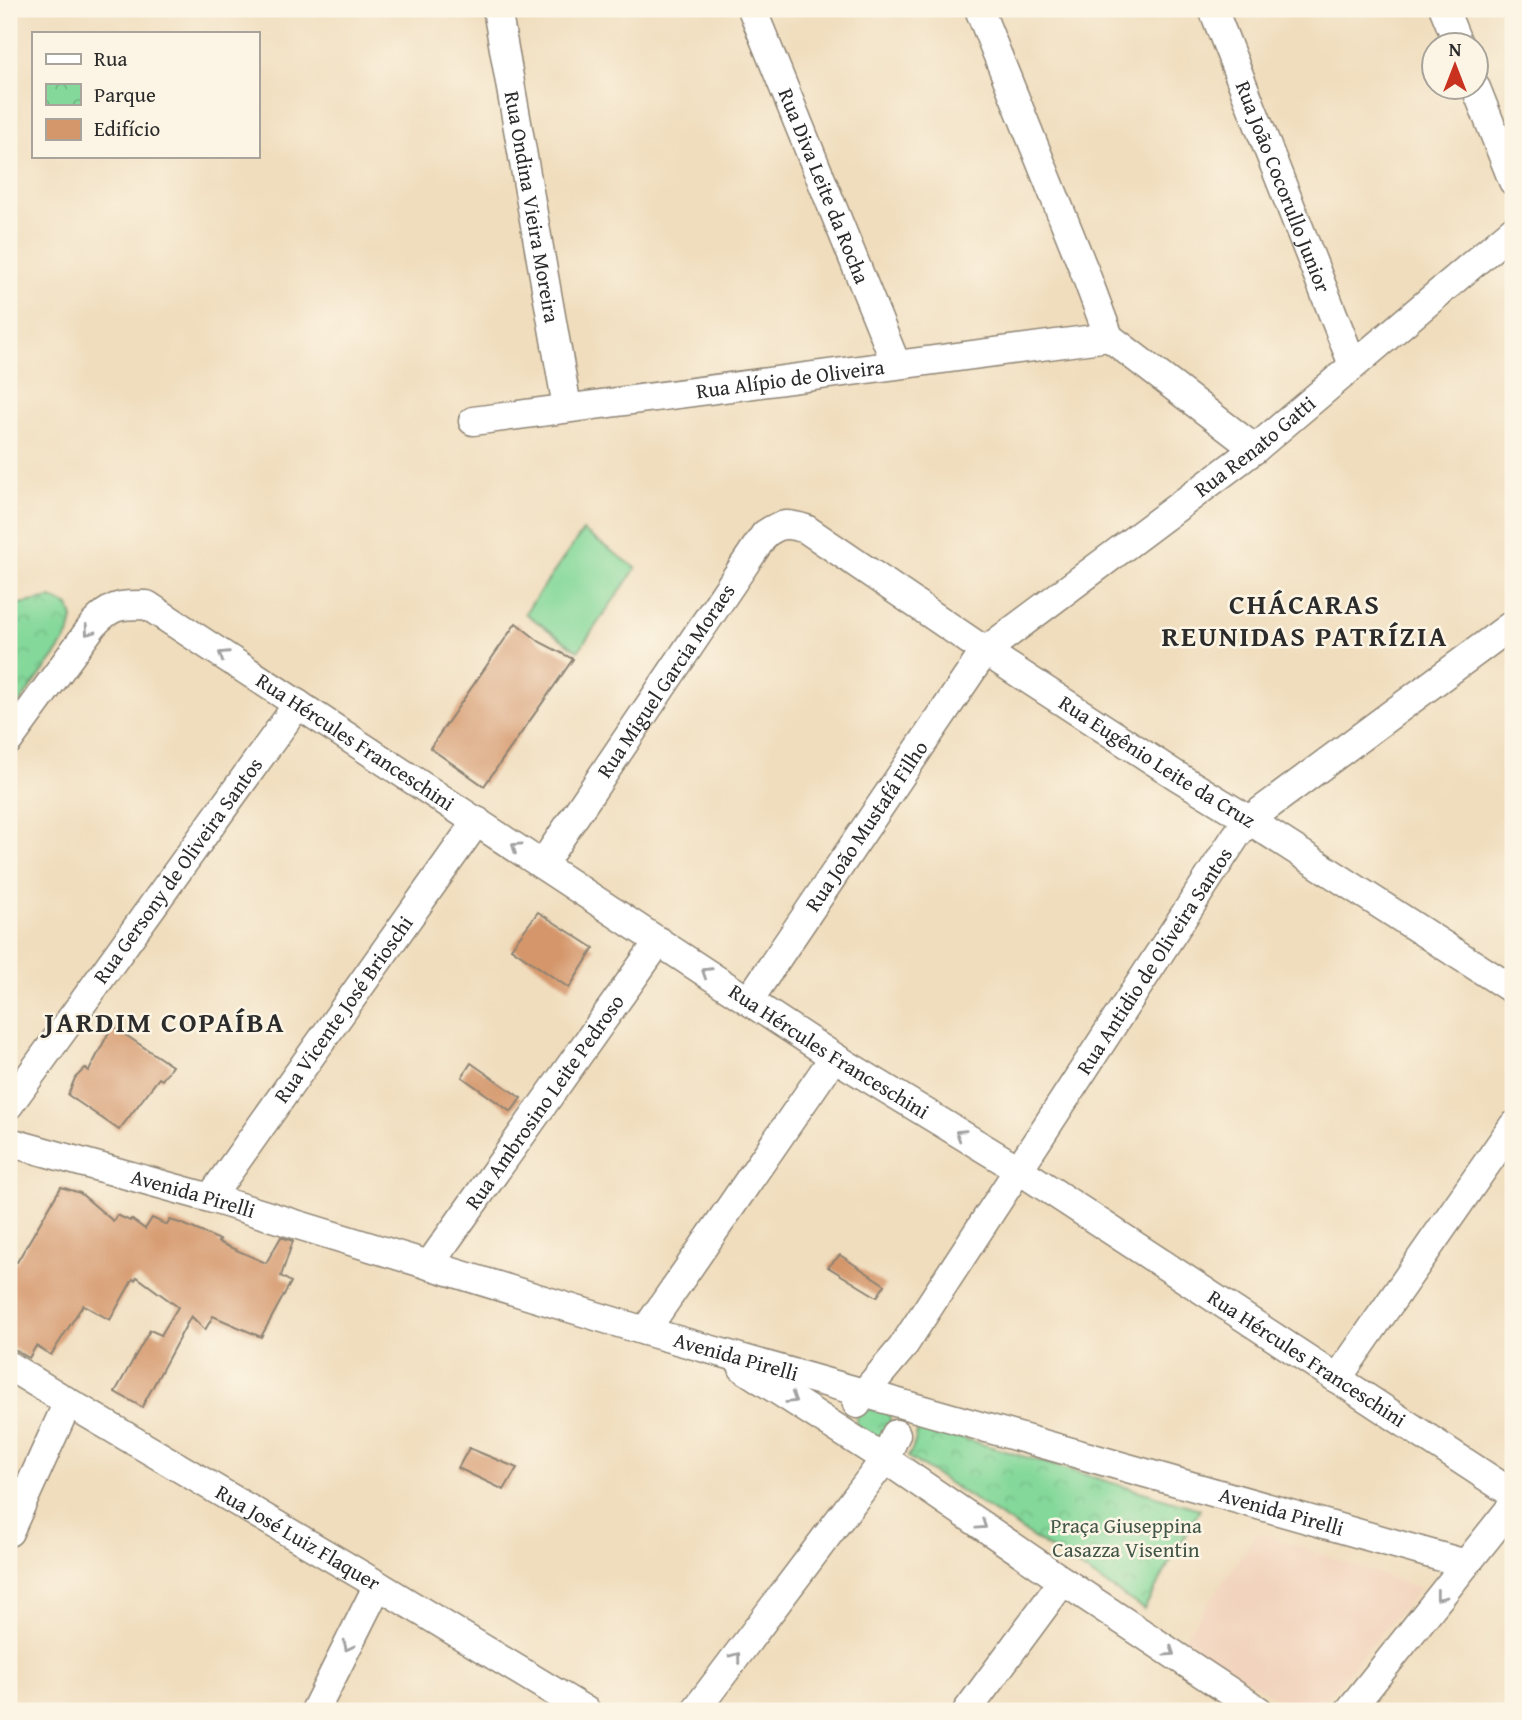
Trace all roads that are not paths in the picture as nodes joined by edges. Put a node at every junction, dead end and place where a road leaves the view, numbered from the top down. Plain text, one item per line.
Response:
1 (498, 9) edge
2 (752, 9) edge
3 (979, 9) edge
4 (1213, 9) edge
5 (1444, 9) edge
6 (1453, 32) edge
7 (1482, 102) edge
8 (1513, 181) edge
9 (1513, 230) edge
10 (1108, 337) junction
11 (896, 364) junction
12 (1353, 365) junction
13 (568, 407) junction
14 (473, 421) dead end
15 (1255, 449) junction
16 (806, 530) joint
17 (1513, 624) edge
18 (985, 651) junction
19 (298, 704) junction
20 (9, 740) edge
21 (1249, 820) junction
22 (477, 821) junction
23 (542, 865) junction
24 (659, 941) junction
25 (1513, 989) edge
26 (749, 1000) junction
27 (834, 1057) junction
28 (9, 1105) edge
29 (1513, 1126) edge
30 (9, 1142) edge
31 (1018, 1169) junction
32 (209, 1198) junction
33 (429, 1265) junction
34 (645, 1331) junction
35 (714, 1349) junction
36 (9, 1366) edge
37 (1337, 1379) junction
38 (68, 1402) junction
39 (883, 1416) junction
40 (861, 1443) junction
41 (1513, 1494) edge
42 (1513, 1505) edge
43 (9, 1532) edge
44 (1466, 1564) junction
45 (1063, 1581) junction
46 (379, 1585) junction
47 (315, 1711) edge
48 (583, 1711) edge
49 (695, 1711) edge
50 (967, 1711) edge
51 (1259, 1711) edge
52 (1349, 1711) edge

1 - 13 street, Rua Ondina Vieira Moreira
2 - 11 street, Rua Diva Leite da Rocha
3 - 10 street
4 - 12 street, Rua João Cocorullo Junior
5 - 6 street
7 - 8 street
9 - 12 street, Rua Renato Gatti
10 - 11 street, Rua Alípio de Oliveira
10 - 15 street
11 - 13 street, Rua Alípio de Oliveira
12 - 15 street, Rua Renato Gatti
13 - 14 street, Rua Alípio de Oliveira
15 - 18 street, Rua Renato Gatti
16 - 18 street, Rua Eugênio Leite da Cruz
16 - 23 street, Rua Miguel Garcia Moraes
17 - 21 street, Rua Antidio de Oliveira Santos
18 - 21 street, Rua Eugênio Leite da Cruz
18 - 26 street, Rua João Mustafá Filho
19 -> 20 street, Rua Hércules Franceschini
19 - 22 street, Rua Hércules Franceschini
19 - 28 street, Rua Gersony de Oliveira Santos
21 - 25 street, Rua Eugênio Leite da Cruz
21 - 31 street, Rua Antidio de Oliveira Santos
23 -> 22 street, Rua Hércules Franceschini
22 - 32 street, Rua Vicente José Brioschi
23 - 24 street, Rua Hércules Franceschini
26 -> 24 street, Rua Hércules Franceschini
24 - 33 street, Rua Ambrosino Leite Pedroso
26 - 27 street, Rua Hércules Franceschini
31 -> 27 street, Rua Hércules Franceschini
27 - 34 street
29 - 37 street
30 - 32 street, Avenida Pirelli
31 - 37 street, Rua Hércules Franceschini
31 - 39 street, Rua Antidio de Oliveira Santos
32 - 33 street, Avenida Pirelli
33 - 34 street, Avenida Pirelli
34 - 35 street, Avenida Pirelli
35 - 39 street, Avenida Pirelli
35 -> 40 street
36 - 38 street, Rua José Luiz Flaquer
37 - 41 street, Rua Hércules Franceschini
38 - 43 street
38 - 46 street, Rua José Luiz Flaquer
39 - 40 street
39 - 40 street
39 - 44 street, Avenida Pirelli
39 -> 45 street
49 -> 39 street
42 - 44 street
44 -> 52 street
45 - 50 street
45 -> 51 street
46 -> 47 street
46 - 48 street, Rua José Luiz Flaquer

